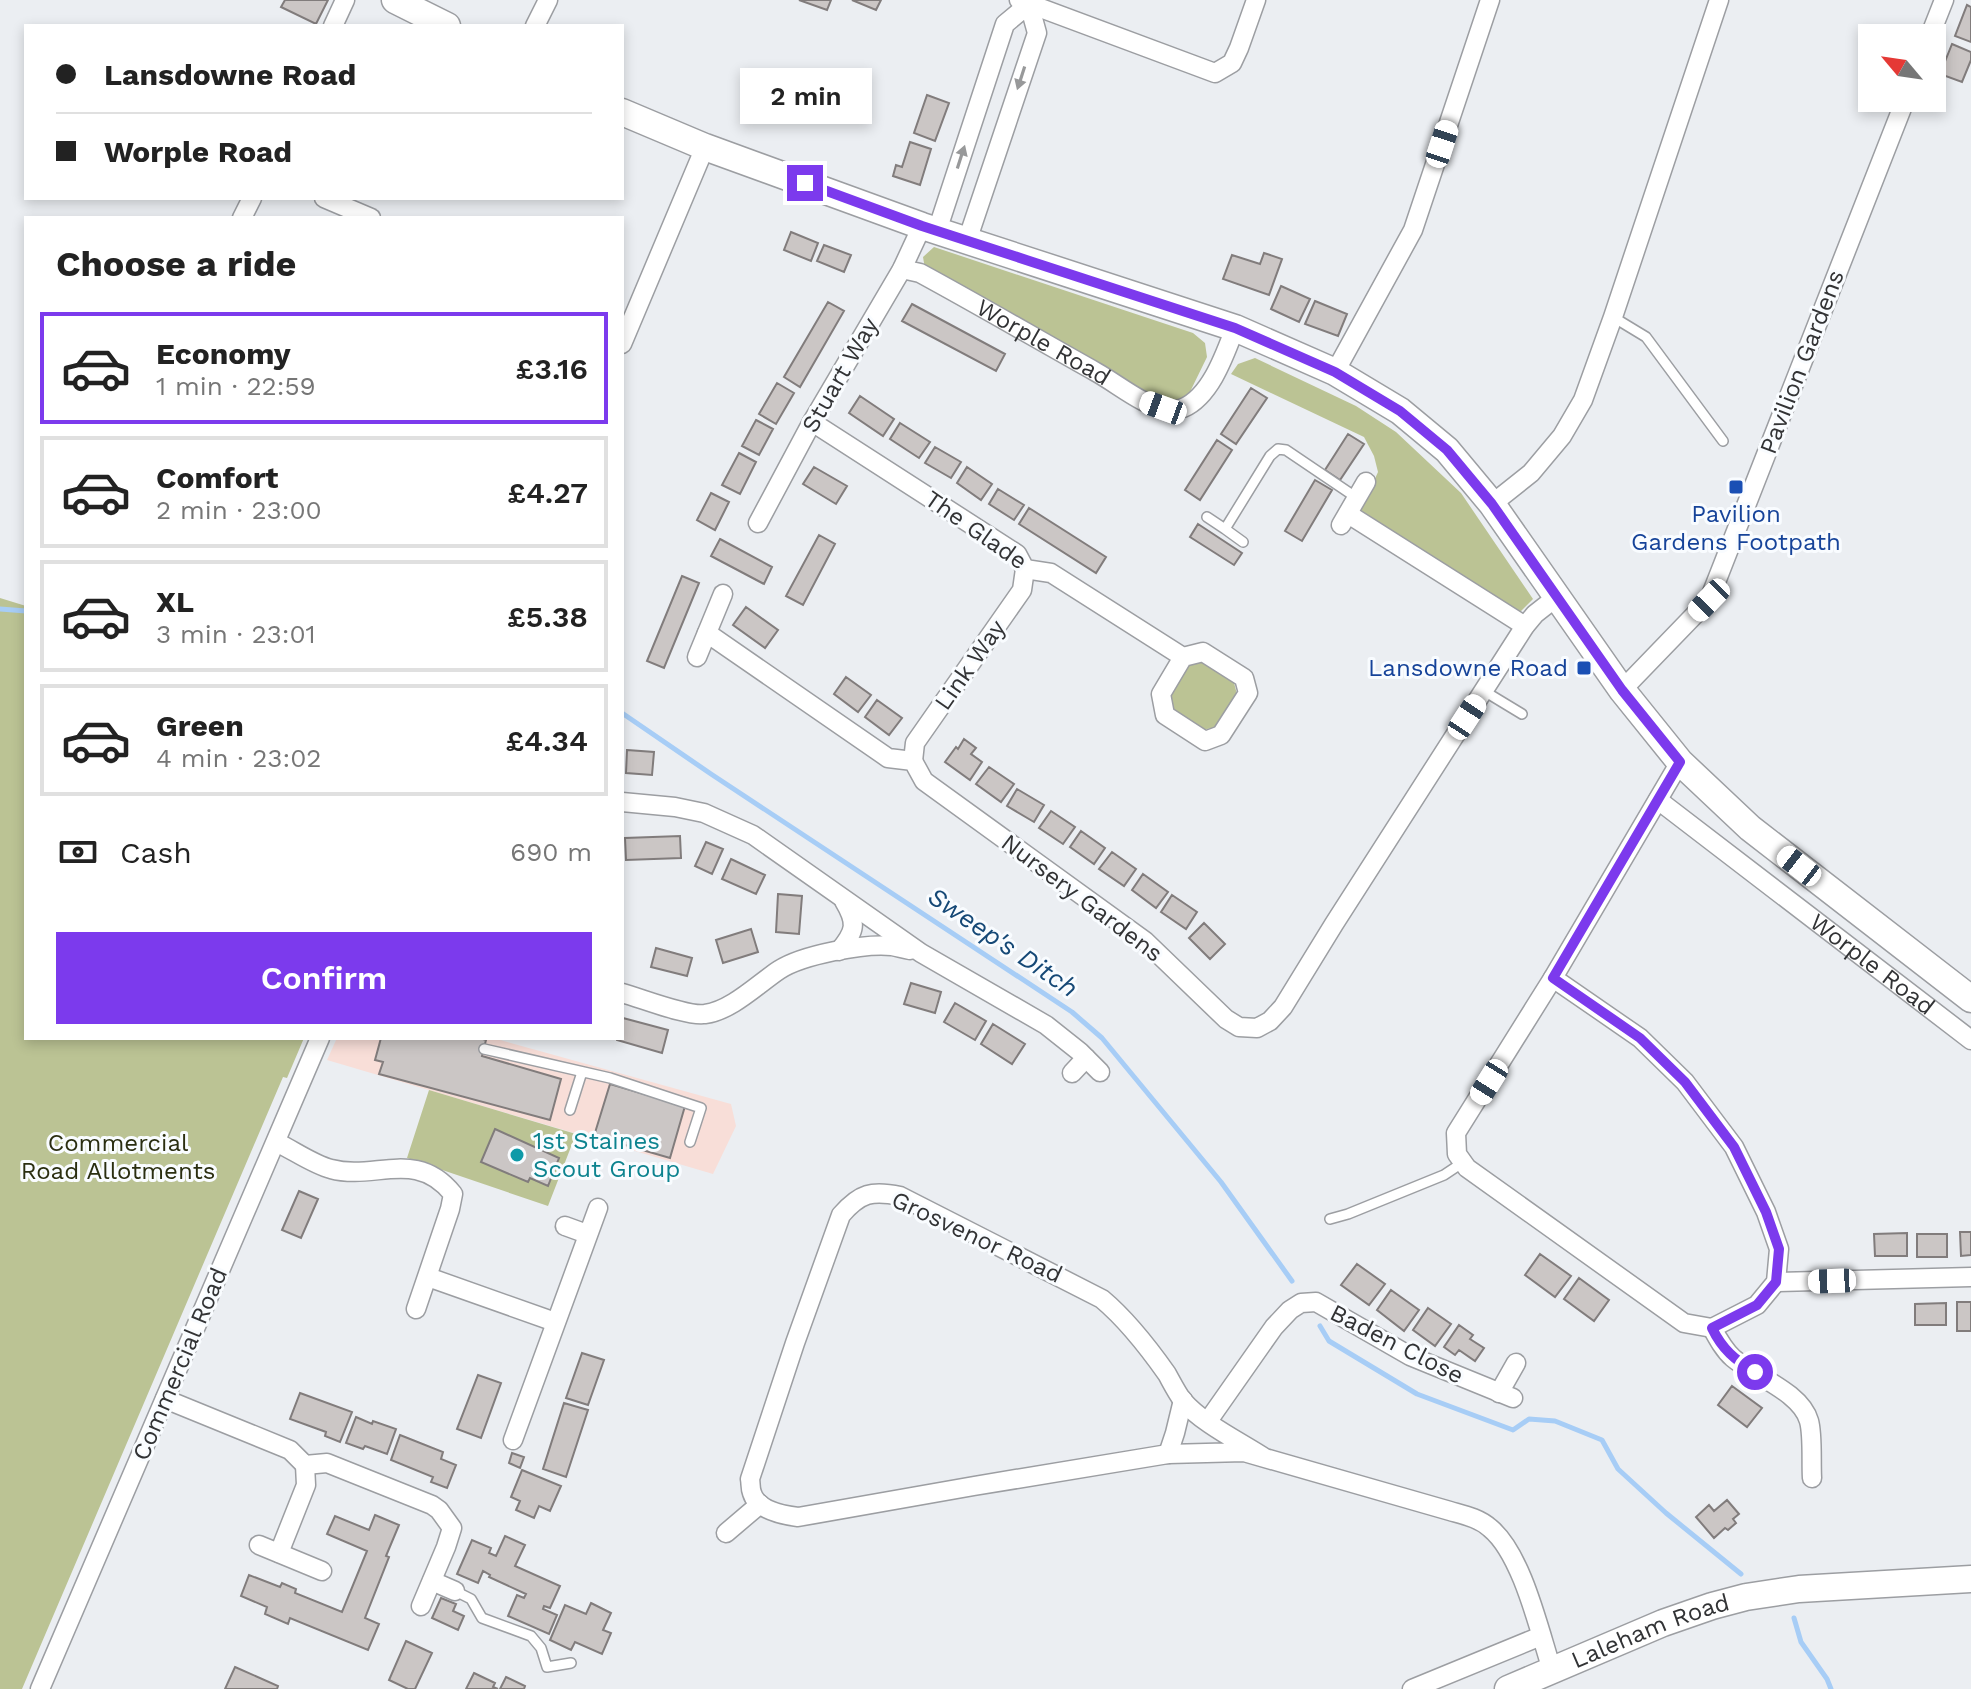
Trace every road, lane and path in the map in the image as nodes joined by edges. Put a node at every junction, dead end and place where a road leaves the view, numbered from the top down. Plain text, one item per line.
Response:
1 (345, 0) edge
2 (395, 0) edge
3 (548, 0) edge
4 (1256, 0) edge
5 (1490, 0) edge
6 (1719, 0) edge
7 (1944, 0) edge
8 (1026, 1) edge
9 (334, 24) edge
10 (443, 24) edge
11 (536, 24) edge
12 (1935, 24) edge
13 (1901, 112) edge
14 (624, 113) edge
15 (705, 147) junction
16 (329, 200) edge
17 (366, 216) edge
18 (930, 229) junction
19 (967, 241) junction
20 (902, 269) junction
21 (1613, 317) junction
22 (1235, 328) junction
23 (624, 332) edge
24 (1335, 372) junction
25 (812, 422) junction
26 (1723, 441) dead end
27 (1492, 504) junction
28 (1353, 505) joint
29 (1207, 517) dead end
30 (758, 523) dead end
31 (1225, 529) junction
32 (1243, 542) dead end
33 (1025, 569) junction
34 (723, 594) dead end
35 (1558, 596) junction
36 (1525, 626) junction
37 (707, 633) junction
38 (697, 657) dead end
39 (1183, 657) junction
40 (1622, 690) junction
41 (1484, 691) junction
42 (1522, 714) dead end
43 (913, 761) junction
44 (1680, 762) junction
45 (1658, 800) junction
46 (624, 802) edge
47 (842, 898) junction
48 (839, 951) junction
49 (921, 953) junction
50 (1553, 978) junction
51 (624, 994) edge
52 (1971, 999) edge
53 (319, 1040) edge
54 (1971, 1040) edge
55 (484, 1049) dead end
56 (1086, 1058) junction
57 (582, 1072) junction
58 (1100, 1072) dead end
59 (1072, 1073) dead end
60 (570, 1110) dead end
61 (276, 1142) junction
62 (690, 1142) dead end
63 (1462, 1163) junction
64 (598, 1208) dead end
65 (1330, 1219) dead end
66 (565, 1226) dead end
67 (587, 1234) junction
68 (428, 1277) junction
69 (1971, 1277) edge
70 (1776, 1282) junction
71 (416, 1309) dead end
72 (555, 1322) junction
73 (1712, 1328) junction
74 (1516, 1363) dead end
75 (165, 1399) junction
76 (1183, 1400) junction
77 (1208, 1421) junction
78 (513, 1440) dead end
79 (1168, 1454) junction
80 (1265, 1458) junction
81 (305, 1465) junction
82 (1812, 1478) dead end
83 (760, 1504) junction
84 (726, 1533) dead end
85 (259, 1545) dead end
86 (279, 1553) junction
87 (322, 1571) dead end
88 (1971, 1579) edge
89 (432, 1581) junction
90 (455, 1591) joint
91 (421, 1606) dead end
92 (1541, 1636) junction
93 (571, 1663) dead end
94 (1552, 1670) junction
95 (1519, 1687) edge
96 (40, 1689) edge
97 (1412, 1689) edge

1 - 9 street
2 - 10 street
3 - 11 street
4 - 8 street
5 - 24 street
6 - 21 street
7 - 12 street
18 -> 8 street, Stuart Way
8 -> 19 street
13 - 40 street, Pavilion Gardens
14 - 15 street, Worple Road
15 - 18 street, Worple Road
15 - 23 street
16 - 17 street
18 - 19 street, Worple Road
18 - 20 street, Stuart Way
19 - 22 street, Worple Road
20 - 22 street, Worple Road
20 - 25 street, Stuart Way
21 - 26 lane
21 - 27 street
22 - 24 street, Worple Road
24 - 27 street, Worple Road
25 - 30 street, Stuart Way
25 - 33 street, The Glade
27 - 35 street, Worple Road
28 - 31 lane
28 - 36 street
29 - 31 lane
31 - 32 lane
33 - 39 street, The Glade
33 - 43 street, Link Way
34 - 37 street
35 - 36 street, Nursery Gardens
35 - 40 street, Worple Road
36 - 41 street, Nursery Gardens
37 - 38 street
37 - 43 street
39 - 39 street, The Glade
40 - 44 street, Worple Road
41 - 42 lane
41 - 43 street, Nursery Gardens
44 - 45 street
44 - 52 street, Worple Road
45 - 50 street
45 - 54 street, Worple Road
46 - 47 street
47 - 48 street
47 - 49 street
48 - 49 street
48 - 51 street
49 - 56 street
50 - 63 street
50 - 70 street
53 - 61 street, Commercial Road
55 - 57 lane
56 - 58 street
56 - 59 street
57 - 60 lane
57 - 62 lane
61 - 68 street
61 - 75 street, Commercial Road
63 - 65 lane
63 - 73 street
64 - 67 street
66 - 67 street
67 - 72 street
68 - 71 street
68 - 72 street
69 - 70 street
70 - 73 street
72 - 78 street
73 - 82 street
74 - 77 street, Baden Close
75 - 81 street
75 - 96 street, Commercial Road
76 - 77 street, Grosvenor Road
76 - 79 street
76 - 83 street, Grosvenor Road
77 - 80 street, Grosvenor Road
79 - 80 street, Grosvenor Road
79 - 83 street, Grosvenor Road
80 - 92 street, Grosvenor Road
81 - 86 street
81 - 89 street
83 - 84 street
85 - 86 street
86 - 87 street
88 - 94 street, Laleham Road
89 - 90 street
89 - 91 street
90 - 93 lane
92 - 94 street, Grosvenor Road
92 - 97 street, Laleham Road
94 - 95 street, Laleham Road

